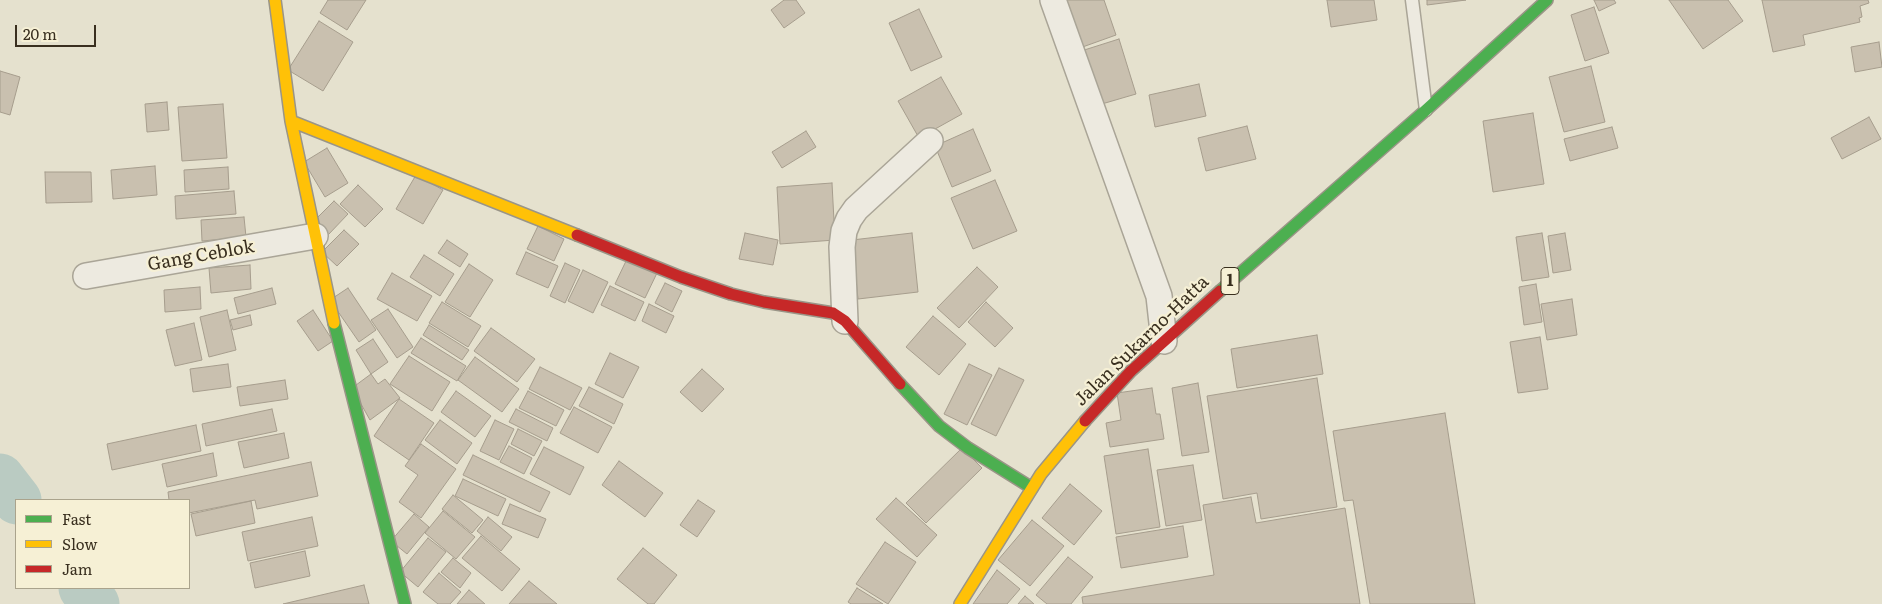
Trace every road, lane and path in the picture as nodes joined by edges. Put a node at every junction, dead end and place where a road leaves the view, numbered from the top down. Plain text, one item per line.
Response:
1 (275, 0) edge
2 (1053, 0) edge
3 (1412, 0) edge
4 (1547, 0) edge
5 (1426, 110) junction
6 (291, 121) junction
7 (930, 141) dead end
8 (315, 236) junction
9 (86, 276) dead end
10 (846, 321) junction
11 (1164, 341) junction
12 (1032, 488) junction
13 (405, 604) edge
14 (960, 604) edge

1 - 6 main road
2 - 11 street
3 - 5 lane
4 - 5 main road, Jalan Sukarno-Hatta / 1
5 - 11 main road, Jalan Sukarno-Hatta / 1
6 - 8 main road
6 - 10 main road
7 - 10 street
8 - 9 street, Gang Ceblok
8 - 13 main road
10 - 12 main road
11 - 12 main road, Jalan Sukarno-Hatta / 1
12 - 14 main road, Jalan Sukarno-Hatta / 1

